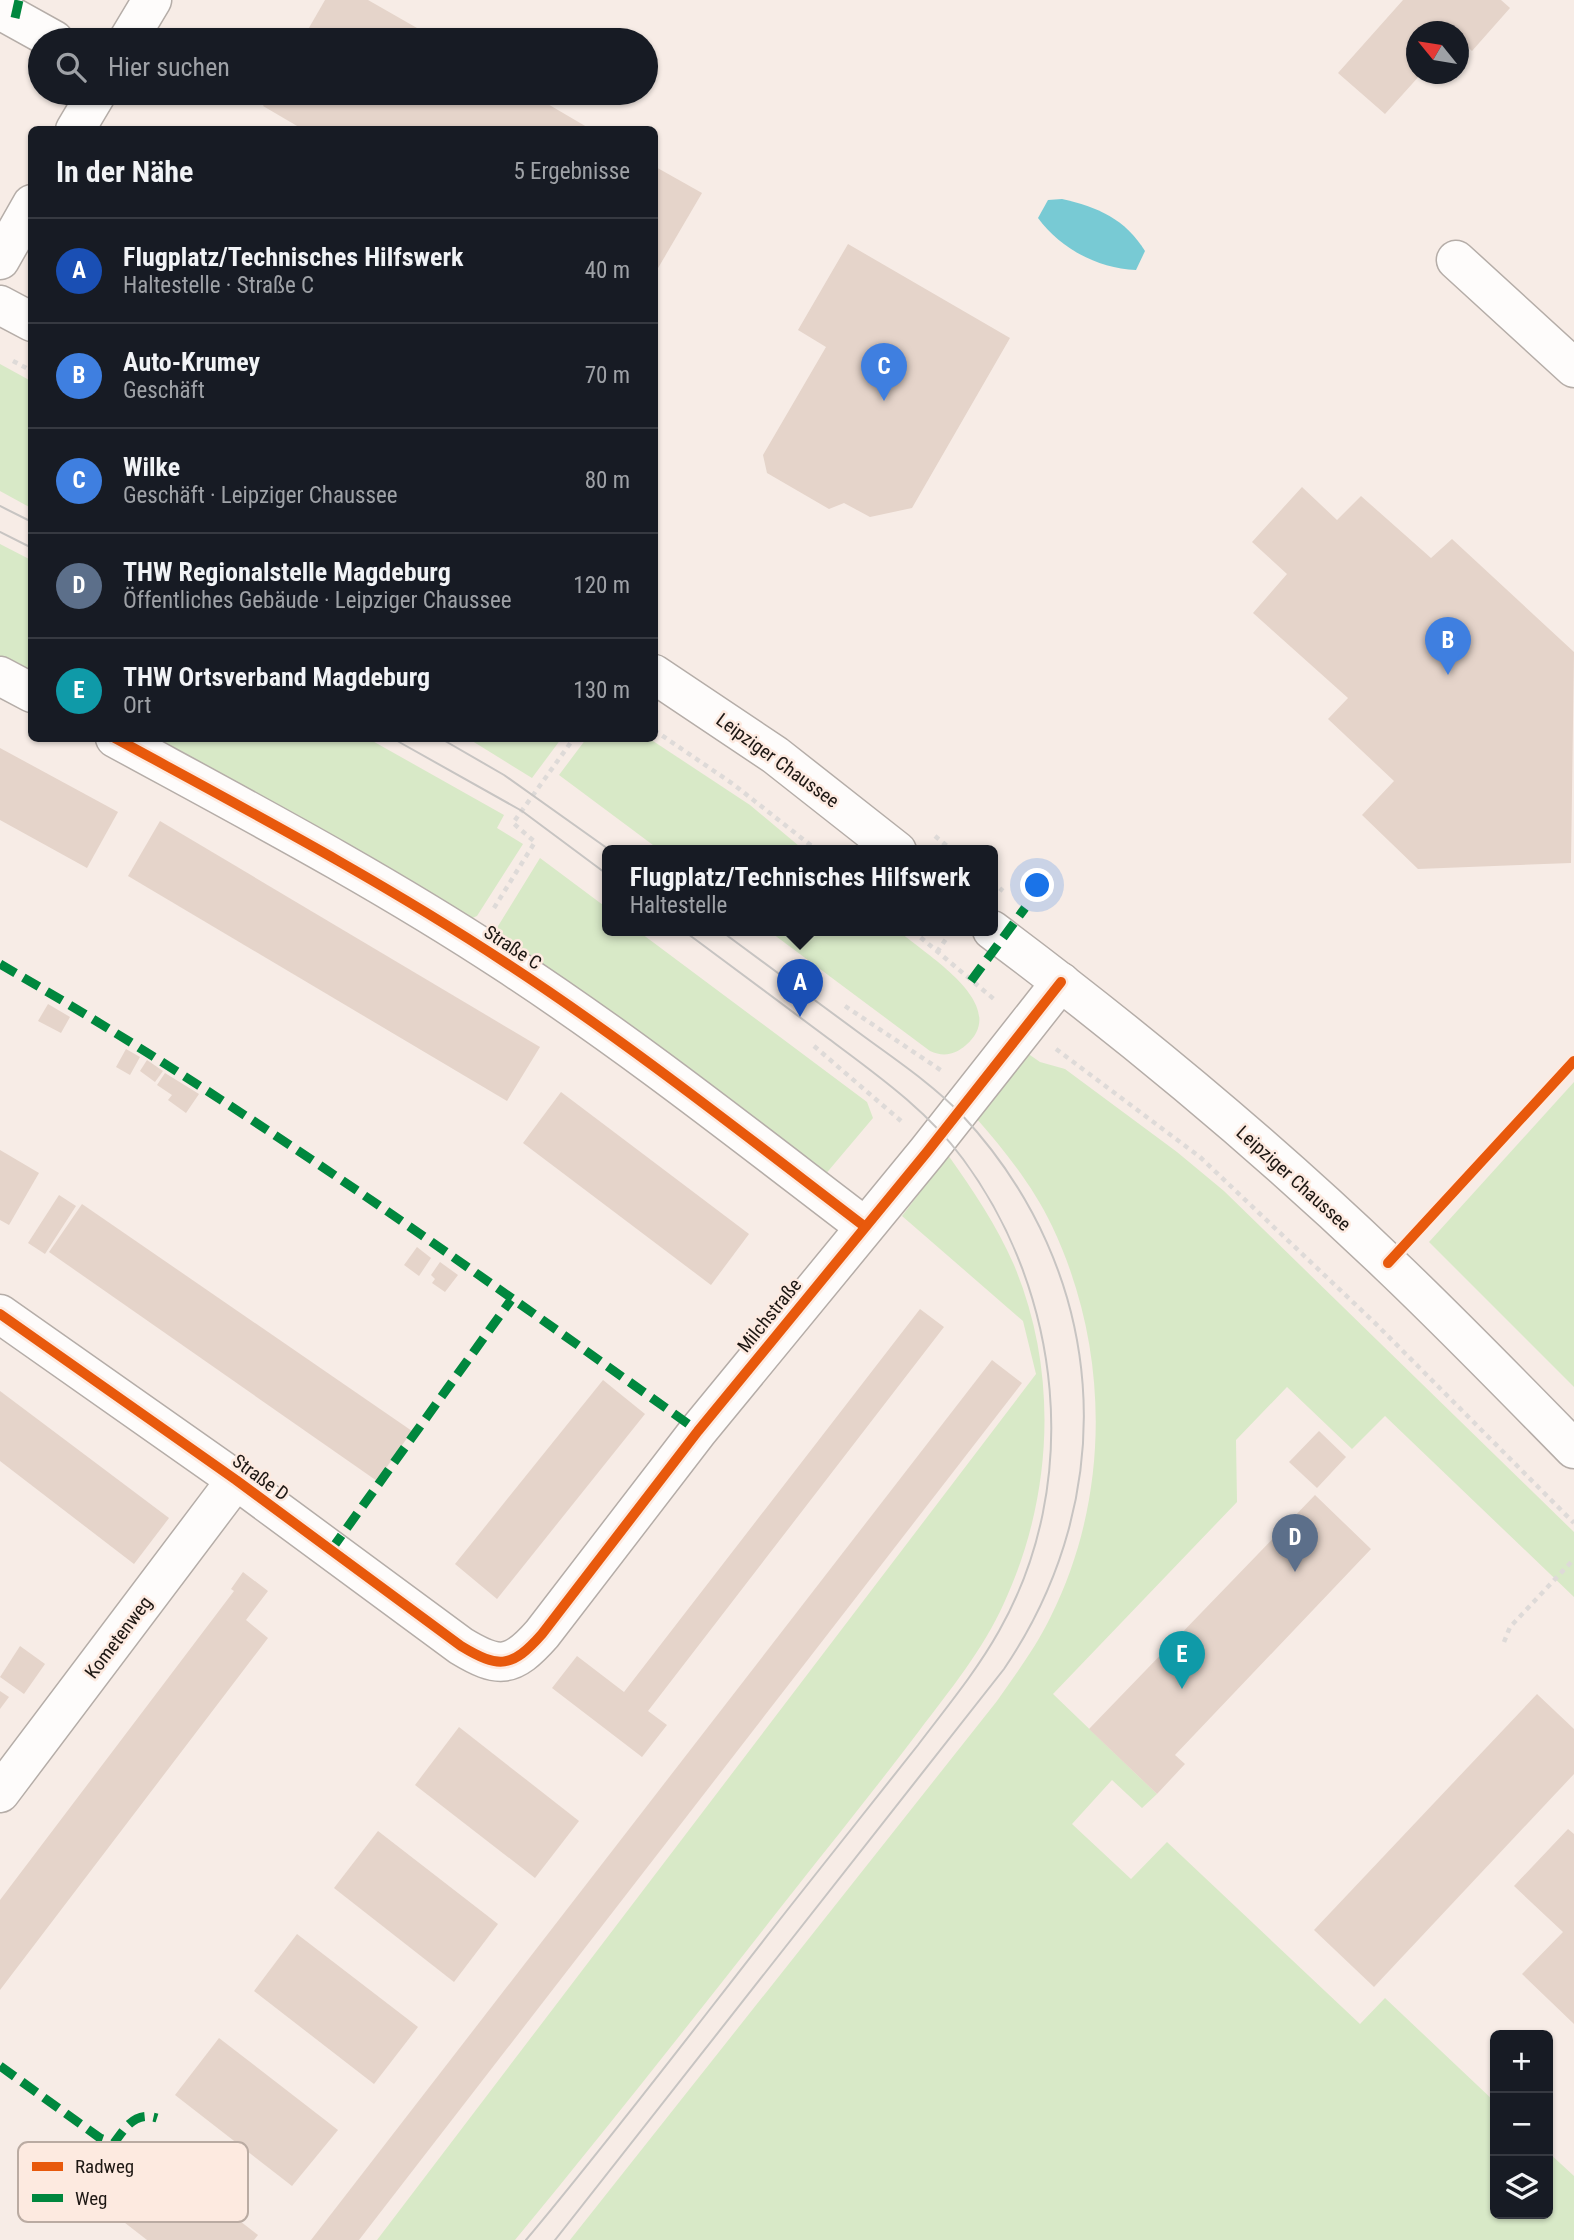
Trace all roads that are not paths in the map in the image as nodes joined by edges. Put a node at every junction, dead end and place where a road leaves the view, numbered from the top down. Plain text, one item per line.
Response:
1 (152, 0) edge
2 (0, 10) edge
3 (32, 28) edge
4 (139, 28) edge
5 (90, 105) edge
6 (77, 126) edge
7 (28, 211) edge
8 (0, 260) edge
9 (1456, 260) dead end
10 (0, 305) edge
11 (28, 320) edge
12 (1574, 368) edge
13 (0, 676) edge
14 (658, 677) edge
15 (28, 691) edge
16 (122, 742) edge
17 (889, 845) edge
18 (998, 935) edge
19 (1061, 982) junction
20 (864, 1226) junction
21 (0, 1314) edge
22 (1574, 1448) edge
23 (236, 1480) junction
24 (501, 1663) joint
25 (0, 1793) edge

1 - 4 street
2 - 3 street
5 - 6 street
7 - 8 street
9 - 12 street
10 - 11 street
13 - 15 street
14 - 17 street, Leipziger Chaussee
16 - 20 street, Straße C
18 - 19 street, Leipziger Chaussee
19 - 20 street, Milchstraße
19 - 22 street, Leipziger Chaussee
20 - 24 street, Milchstraße
21 - 23 street, Straße D
23 - 24 street, Straße D
23 - 25 street, Kometenweg

